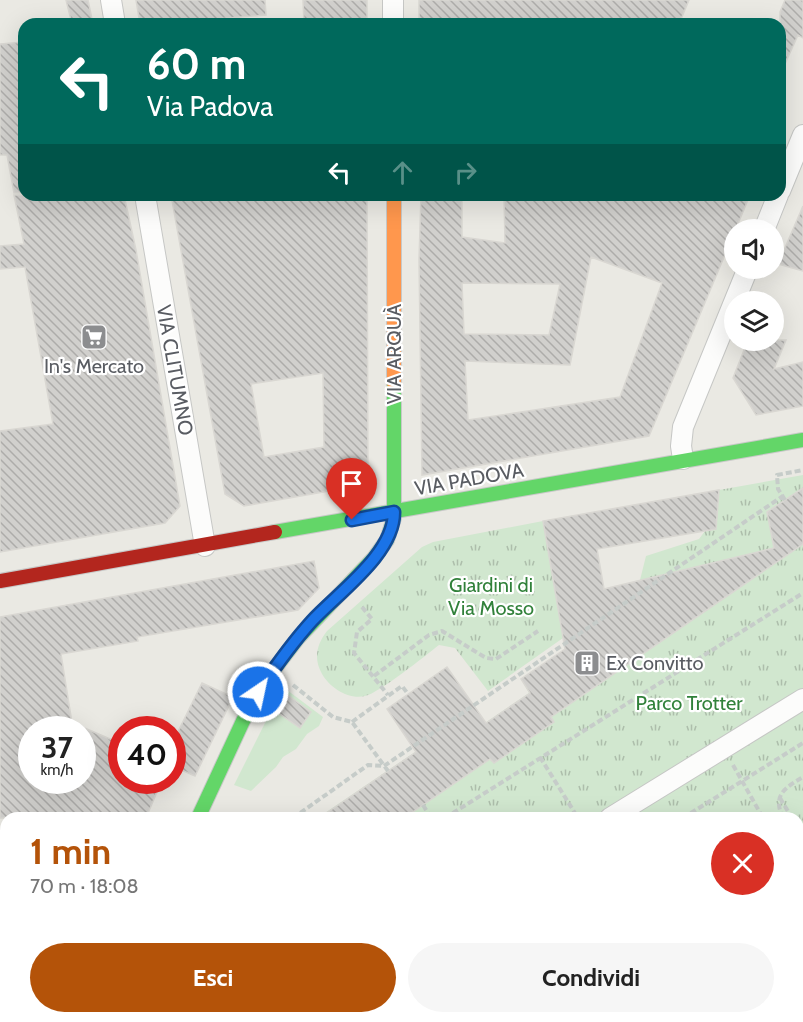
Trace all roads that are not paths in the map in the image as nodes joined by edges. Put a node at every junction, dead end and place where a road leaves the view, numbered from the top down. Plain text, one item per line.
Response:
1 (111, 0) edge
2 (393, 0) edge
3 (114, 18) edge
4 (393, 18) edge
5 (803, 135) edge
6 (786, 176) edge
7 (146, 201) edge
8 (394, 201) edge
9 (776, 201) edge
10 (768, 219) edge
11 (744, 279) edge
12 (803, 440) edge
13 (683, 459) junction
14 (394, 512) junction
15 (205, 546) junction
16 (0, 581) edge
17 (803, 699) edge
18 (640, 810) edge
19 (201, 812) edge

1 - 3 street
2 - 4 street
5 - 6 street
7 - 15 street, VIA CLITUMNO
8 - 14 street, VIA ARQUÀ
9 - 10 street
11 - 13 street
12 - 13 street, VIA PADOVA
13 - 14 street, VIA PADOVA
14 - 15 street, VIA PADOVA
14 - 19 street, VIA ARQUÀ
15 - 16 street, VIA PADOVA
17 - 18 street

